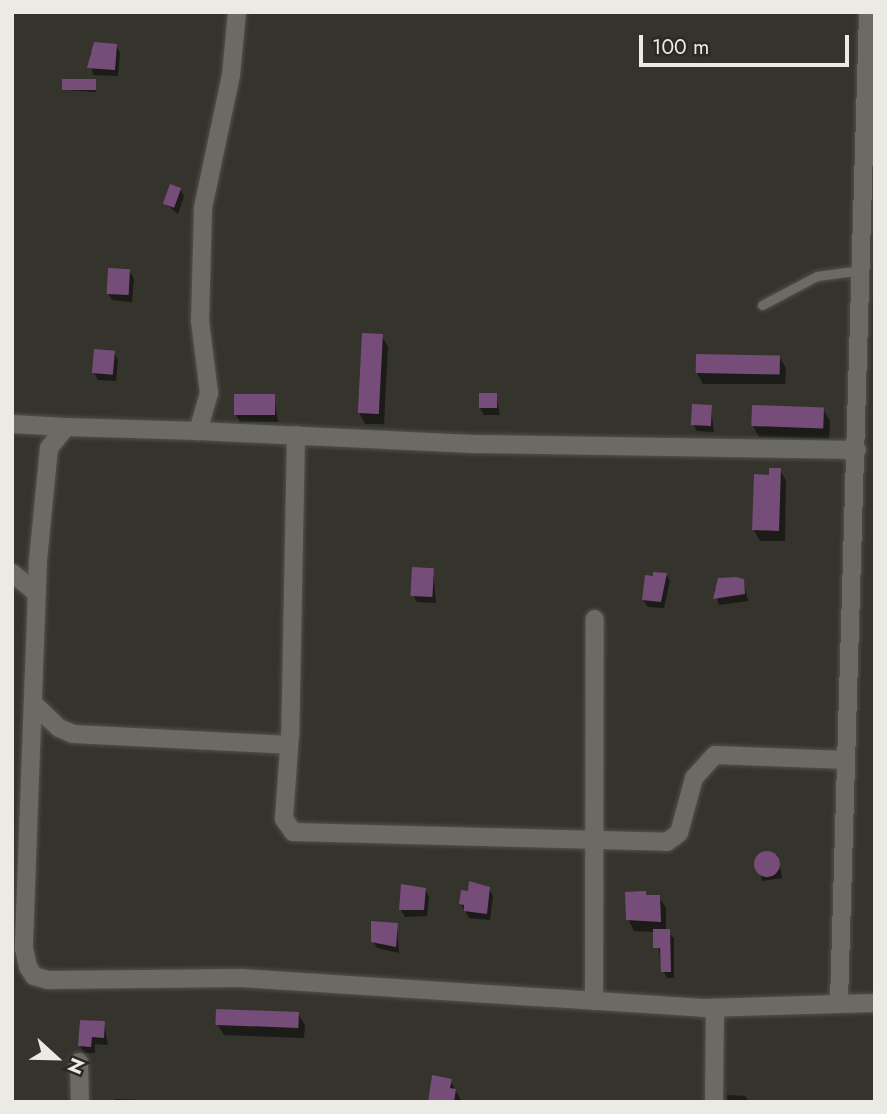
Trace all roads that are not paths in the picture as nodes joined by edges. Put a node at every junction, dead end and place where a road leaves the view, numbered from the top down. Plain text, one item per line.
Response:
1 (237, 12) edge
2 (868, 12) edge
3 (862, 270) junction
4 (762, 305) dead end
5 (12, 424) edge
6 (66, 427) junction
7 (198, 431) junction
8 (296, 435) junction
9 (857, 450) junction
10 (38, 560) junction
11 (12, 573) edge
12 (37, 593) junction
13 (595, 619) dead end
14 (33, 703) junction
15 (289, 745) junction
16 (846, 760) junction
17 (594, 843) junction
18 (594, 1001) junction
19 (839, 1002) junction
20 (875, 1003) edge
21 (715, 1008) junction
22 (79, 1062) dead end
23 (80, 1102) edge
24 (714, 1102) edge

1 - 7 street
2 - 3 street
3 - 4 lane
3 - 9 street
5 - 6 street
6 - 7 street
6 - 10 street
7 - 8 street
8 - 9 street
8 - 15 street
9 - 16 street
10 - 11 street
10 - 12 street
11 - 12 street
12 - 14 street
13 - 17 street
14 - 15 street
14 - 18 street
15 - 17 street
16 - 17 street
16 - 19 street
17 - 18 street
18 - 21 street
19 - 20 street
19 - 21 street
21 - 24 street
22 - 23 street

